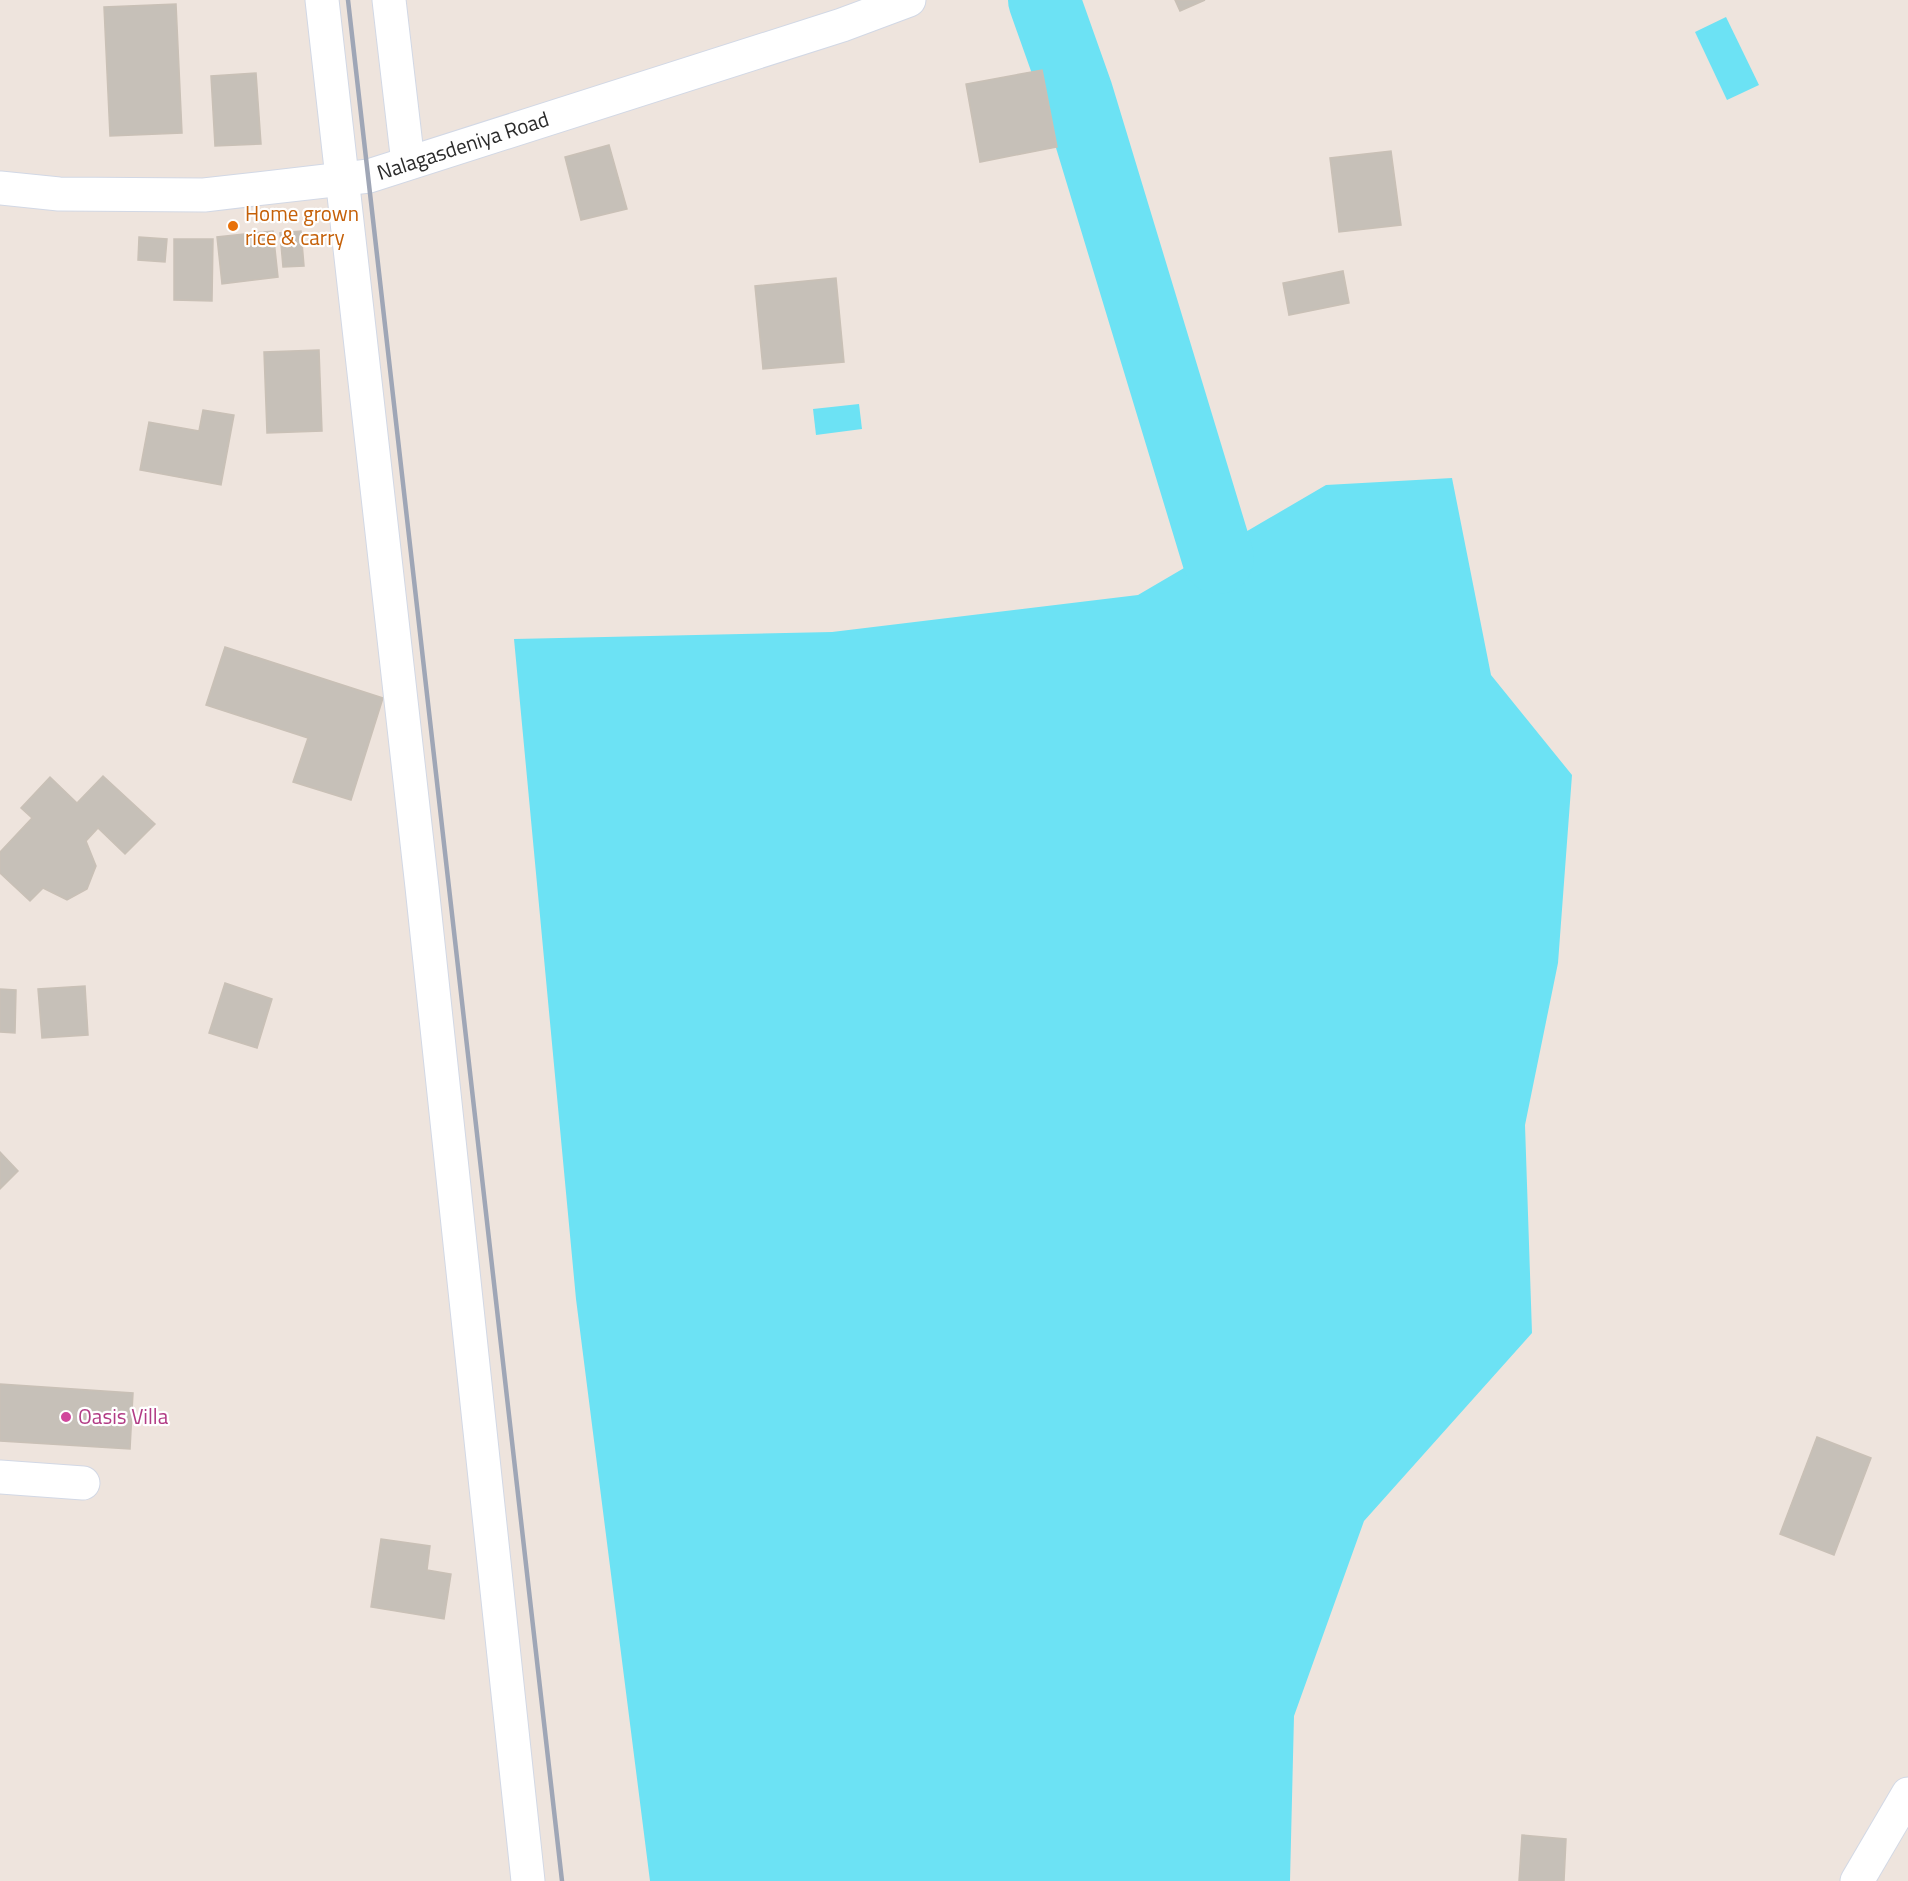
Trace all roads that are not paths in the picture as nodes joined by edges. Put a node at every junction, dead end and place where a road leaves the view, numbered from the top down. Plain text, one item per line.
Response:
1 (322, 0) edge
2 (389, 0) edge
3 (909, 0) edge
4 (408, 163) junction
5 (343, 179) junction
6 (0, 188) edge
7 (0, 1477) edge
8 (83, 1483) dead end
9 (1908, 1794) edge
10 (528, 1881) edge
11 (1857, 1881) edge

1 - 5 street
2 - 4 street
3 - 4 street, Nalagasdeniya Road
4 - 5 street, Nalagasdeniya Road
5 - 6 street, Nalagasdeniya Road
5 - 10 street
7 - 8 street
9 - 11 street

